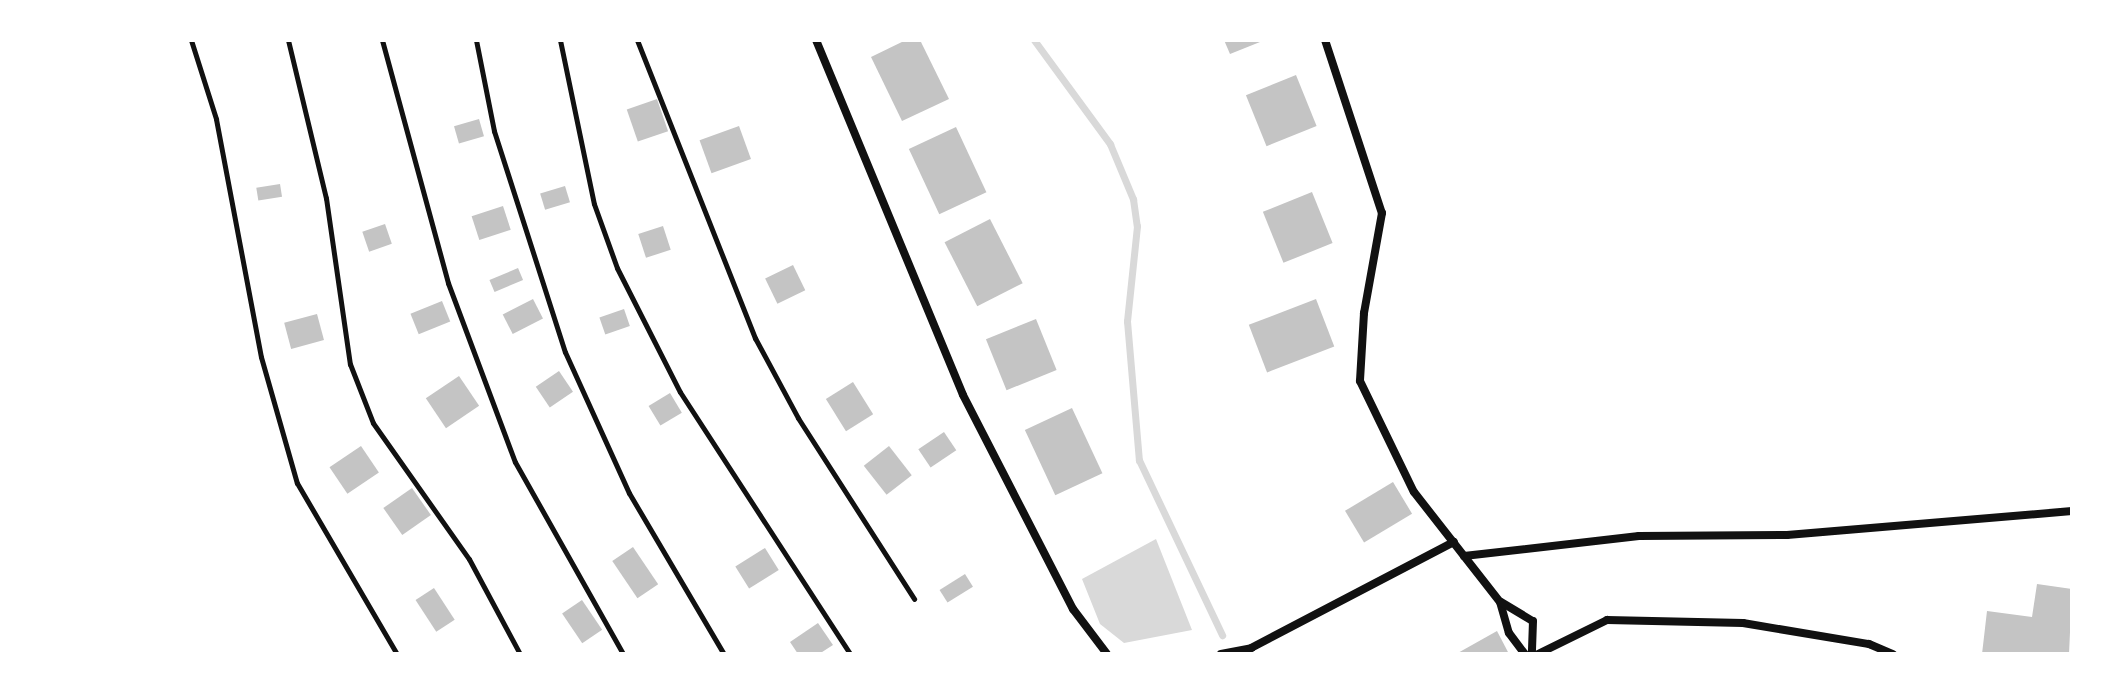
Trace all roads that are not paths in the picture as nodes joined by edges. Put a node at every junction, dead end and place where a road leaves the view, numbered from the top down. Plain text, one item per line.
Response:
1 (191, 40) edge
2 (288, 40) edge
3 (382, 40) edge
4 (476, 40) edge
5 (560, 40) edge
6 (637, 40) edge
7 (816, 40) edge
8 (1325, 40) edge
9 (2072, 511) edge
10 (1454, 542) junction
11 (1464, 556) junction
12 (914, 599) dead end
13 (1500, 602) junction
14 (397, 654) edge
15 (520, 654) edge
16 (623, 654) edge
17 (724, 654) edge
18 (850, 654) edge
19 (1107, 654) edge
20 (1221, 654) edge
21 (1525, 654) edge
22 (1532, 654) edge
23 (1538, 654) edge
24 (1893, 654) edge

1 - 14 lane
2 - 15 lane
3 - 16 lane
4 - 17 lane
5 - 18 lane
6 - 12 lane
7 - 19 street
8 - 10 street
9 - 11 street
10 - 11 street
10 - 20 street
11 - 13 street
13 - 21 street
13 - 22 street
23 - 24 street

